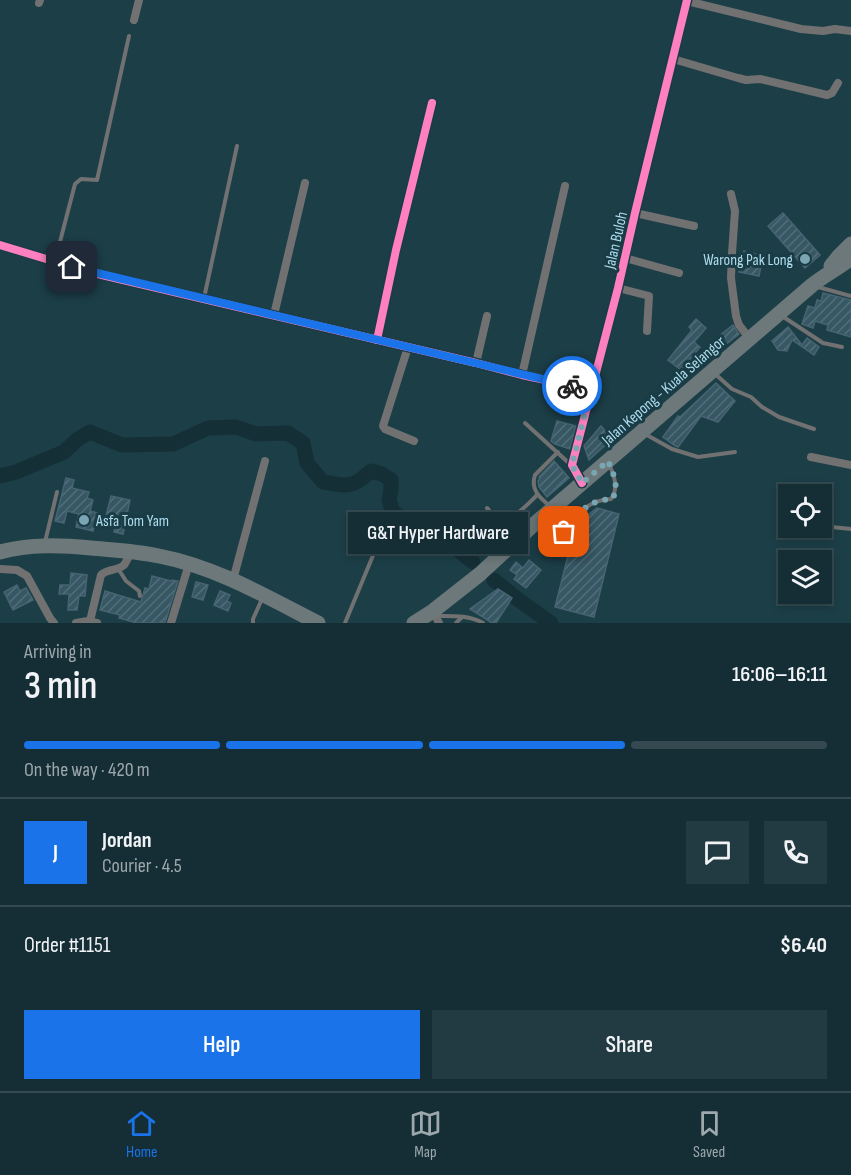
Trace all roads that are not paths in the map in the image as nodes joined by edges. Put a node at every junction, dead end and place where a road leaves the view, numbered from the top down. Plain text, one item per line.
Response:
1 (139, 0) edge
2 (687, 0) edge
3 (134, 20) dead end
4 (851, 31) edge
5 (129, 36) dead end
6 (673, 59) junction
7 (838, 83) dead end
8 (432, 103) dead end
9 (237, 146) dead end
10 (305, 183) dead end
11 (565, 186) dead end
12 (731, 194) dead end
13 (635, 213) junction
14 (694, 226) dead end
15 (851, 244) edge
16 (0, 245) edge
17 (625, 258) junction
18 (851, 258) edge
19 (55, 262) junction
20 (679, 273) dead end
21 (824, 276) junction
22 (811, 286) junction
23 (618, 288) junction
24 (851, 296) edge
25 (204, 299) junction
26 (779, 314) junction
27 (274, 315) junction
28 (487, 316) dead end
29 (647, 331) dead end
30 (750, 339) junction
31 (377, 340) junction
32 (408, 347) junction
33 (842, 347) dead end
34 (476, 363) junction
35 (712, 371) junction
36 (522, 375) junction
37 (591, 390) junction
38 (525, 423) dead end
39 (814, 429) dead end
40 (641, 432) junction
41 (414, 441) dead end
42 (558, 452) junction
43 (735, 452) dead end
44 (811, 457) dead end
45 (265, 461) dead end
46 (608, 461) junction
47 (572, 465) junction
48 (851, 465) edge
49 (582, 483) junction
50 (57, 492) dead end
51 (537, 495) junction
52 (487, 508) dead end
53 (553, 508) junction
54 (520, 512) junction
55 (531, 527) junction
56 (832, 527) edge
57 (384, 529) dead end
58 (851, 529) edge
59 (564, 532) dead end
60 (44, 545) junction
61 (131, 551) junction
62 (0, 552) edge
63 (189, 564) junction
64 (118, 568) junction
65 (0, 569) edge
66 (233, 580) junction
67 (264, 595) junction
68 (140, 596) dead end
69 (463, 616) junction
70 (428, 619) edge
71 (94, 622) edge
72 (54, 623) edge
73 (76, 623) edge
74 (171, 623) edge
75 (253, 623) edge
76 (318, 623) edge
77 (345, 623) edge
78 (456, 623) edge
79 (483, 623) edge

1 - 3 street
2 - 4 street
2 - 6 street, Jalan Buloh
5 - 19 lane
6 - 7 street
6 - 13 street, Jalan Buloh
8 - 31 street
9 - 25 lane
10 - 27 street
11 - 36 street
12 - 30 street
13 - 14 street
13 - 17 street, Jalan Buloh
15 - 21 highway, Jalan Kepong - Kuala Selangor
16 - 19 street
17 - 20 street
17 - 23 street, Jalan Buloh
18 - 21 highway, Jalan Kepong - Kuala Selangor
19 - 25 street
21 - 22 highway, Jalan Kepong - Kuala Selangor
22 - 24 lane
22 - 26 highway, Jalan Kepong - Kuala Selangor
23 - 29 street
23 - 37 street, Jalan Buloh
25 - 27 street
26 - 30 highway, Jalan Kepong - Kuala Selangor
26 - 33 lane
27 - 31 street
28 - 34 street
30 - 35 highway, Jalan Kepong - Kuala Selangor
31 - 32 street
32 - 34 street
32 - 41 street
34 - 36 street
35 - 39 lane
35 - 40 highway, Jalan Kepong - Kuala Selangor
36 - 37 street
37 - 47 street, Jalan Buloh
38 - 42 lane
40 - 43 lane
40 - 46 highway, Jalan Kepong - Kuala Selangor
42 - 47 lane
42 - 51 lane
44 - 48 street
45 - 66 street
46 - 49 highway, Jalan Kepong - Kuala Selangor
46 - 59 lane
47 - 49 street
49 - 53 highway, Jalan Kepong - Kuala Selangor
50 - 60 lane
51 - 53 lane
51 - 54 lane
52 - 54 lane
53 - 55 highway, Jalan Kepong - Kuala Selangor
54 - 55 lane
55 - 70 highway, Jalan Kepong - Kuala Selangor
56 - 58 lane
57 - 77 lane
60 - 61 highway
60 - 62 highway
61 - 63 highway
61 - 64 street
63 - 66 highway
63 - 74 street
64 - 68 lane
64 - 71 street
65 - 72 street
66 - 67 highway
67 - 75 lane
67 - 76 highway
69 - 70 lane
69 - 78 lane
69 - 79 lane
71 - 73 street

